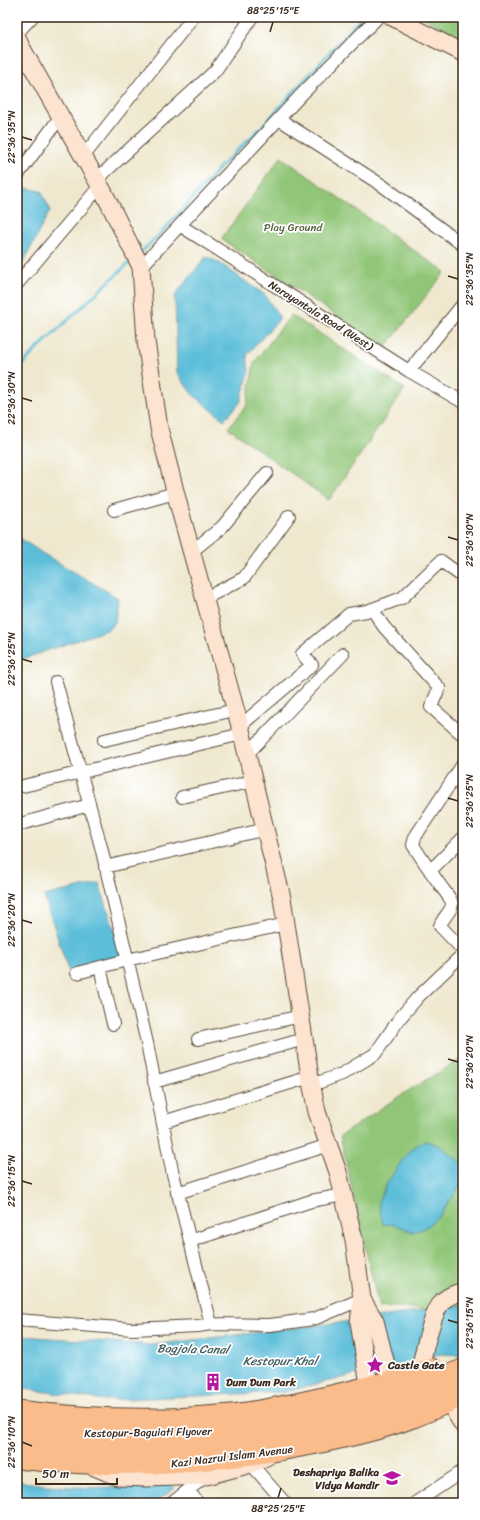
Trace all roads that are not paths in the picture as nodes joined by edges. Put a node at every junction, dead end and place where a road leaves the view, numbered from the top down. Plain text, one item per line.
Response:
1 (32, 17) edge
2 (192, 17) edge
3 (252, 17) edge
4 (378, 17) edge
5 (392, 17) edge
6 (17, 33) edge
7 (17, 36) edge
8 (463, 52) edge
9 (60, 116) junction
10 (279, 119) junction
11 (83, 157) junction
12 (17, 176) edge
13 (98, 183) junction
14 (180, 226) junction
15 (463, 245) edge
16 (141, 267) junction
17 (17, 284) edge
18 (463, 304) edge
19 (410, 371) junction
20 (463, 402) edge
21 (268, 473) dead end
22 (175, 493) junction
23 (114, 510) dead end
24 (289, 516) dead end
25 (191, 552) junction
26 (463, 577) edge
27 (204, 599) junction
28 (372, 609) junction
29 (344, 654) dead end
30 (56, 682) dead end
31 (235, 710) junction
32 (241, 730) junction
33 (463, 735) edge
34 (104, 740) dead end
35 (247, 754) junction
36 (463, 764) edge
37 (80, 772) junction
38 (254, 781) junction
39 (23, 786) dead end
40 (182, 797) dead end
41 (89, 805) junction
42 (17, 825) edge
43 (266, 829) junction
44 (463, 838) edge
45 (105, 867) junction
46 (430, 871) junction
47 (286, 924) junction
48 (463, 950) edge
49 (463, 954) edge
50 (127, 960) junction
51 (100, 967) junction
52 (77, 973) dead end
53 (301, 1016) junction
54 (113, 1024) dead end
55 (198, 1039) dead end
56 (304, 1040) junction
57 (311, 1081) junction
58 (154, 1082) junction
59 (163, 1122) junction
60 (328, 1145) junction
61 (177, 1193) junction
62 (343, 1195) junction
63 (190, 1241) junction
64 (463, 1292) edge
65 (362, 1299) junction
66 (17, 1320) edge
67 (211, 1324) junction
68 (463, 1358) edge
69 (463, 1369) edge
70 (419, 1372) junction
71 (390, 1380) junction
72 (463, 1383) edge
73 (369, 1386) junction
74 (456, 1399) edge
75 (17, 1410) edge
76 (463, 1425) edge
77 (17, 1427) edge
78 (17, 1440) edge
79 (275, 1452) junction
80 (17, 1459) edge
81 (251, 1464) junction
82 (90, 1465) junction
83 (463, 1471) edge
84 (206, 1476) junction
85 (188, 1490) junction
86 (172, 1503) edge
87 (198, 1503) edge
88 (285, 1503) edge
89 (415, 1503) edge

1 - 6 street
2 - 11 street
3 - 13 street
4 - 10 street
5 - 8 street
7 - 9 street
9 - 11 street
9 - 12 street
10 - 14 street
10 - 15 street
11 - 13 street
13 - 16 street
13 - 17 street
14 - 16 street
14 - 19 street, Narayantala Road (West)
16 - 22 street
18 - 19 street
19 - 20 street, Narayantala Road (West)
21 - 25 street
22 - 23 street
22 - 25 street
24 - 27 street
25 - 27 street
26 - 28 street
27 - 31 street
28 - 32 street
28 - 33 street
29 - 35 street
30 - 37 street
31 - 32 street
31 - 34 street
32 - 35 street
32 - 37 street
35 - 38 street
36 - 46 street
37 - 39 street
37 - 41 street
38 - 40 street
38 - 43 street
41 - 42 street
41 - 45 street
43 - 45 street
43 - 47 street
44 - 46 street
45 - 50 street
46 - 48 street
47 - 50 street
47 - 53 street
49 - 57 street
50 - 51 street
50 - 58 street
51 - 52 street
51 - 54 street
53 - 55 street
53 - 56 street
56 - 57 street
56 - 58 street
57 - 59 street
57 - 60 street
58 - 59 street
59 - 61 street
60 - 61 street
60 - 62 street
61 - 63 street
62 - 63 street
62 - 65 street
63 - 67 street
64 - 70 street
65 - 67 street
65 - 71 street
65 - 73 street
66 - 67 street
68 - 70 main road
69 - 77 main road, Kestopur-Baguiati Flyover
70 - 71 main road
71 - 73 main road
72 - 78 main road, Kestopur-Baguiati Flyover
73 - 75 main road
74 - 76 street
74 - 79 main road, Kazi Nazrul Islam Avenue
79 - 81 street
79 - 82 main road, Kazi Nazrul Islam Avenue
80 - 82 main road, Kazi Nazrul Islam Avenue
81 - 84 street
81 - 88 street
82 - 84 street
83 - 89 street
84 - 85 street
85 - 86 street
85 - 87 street

